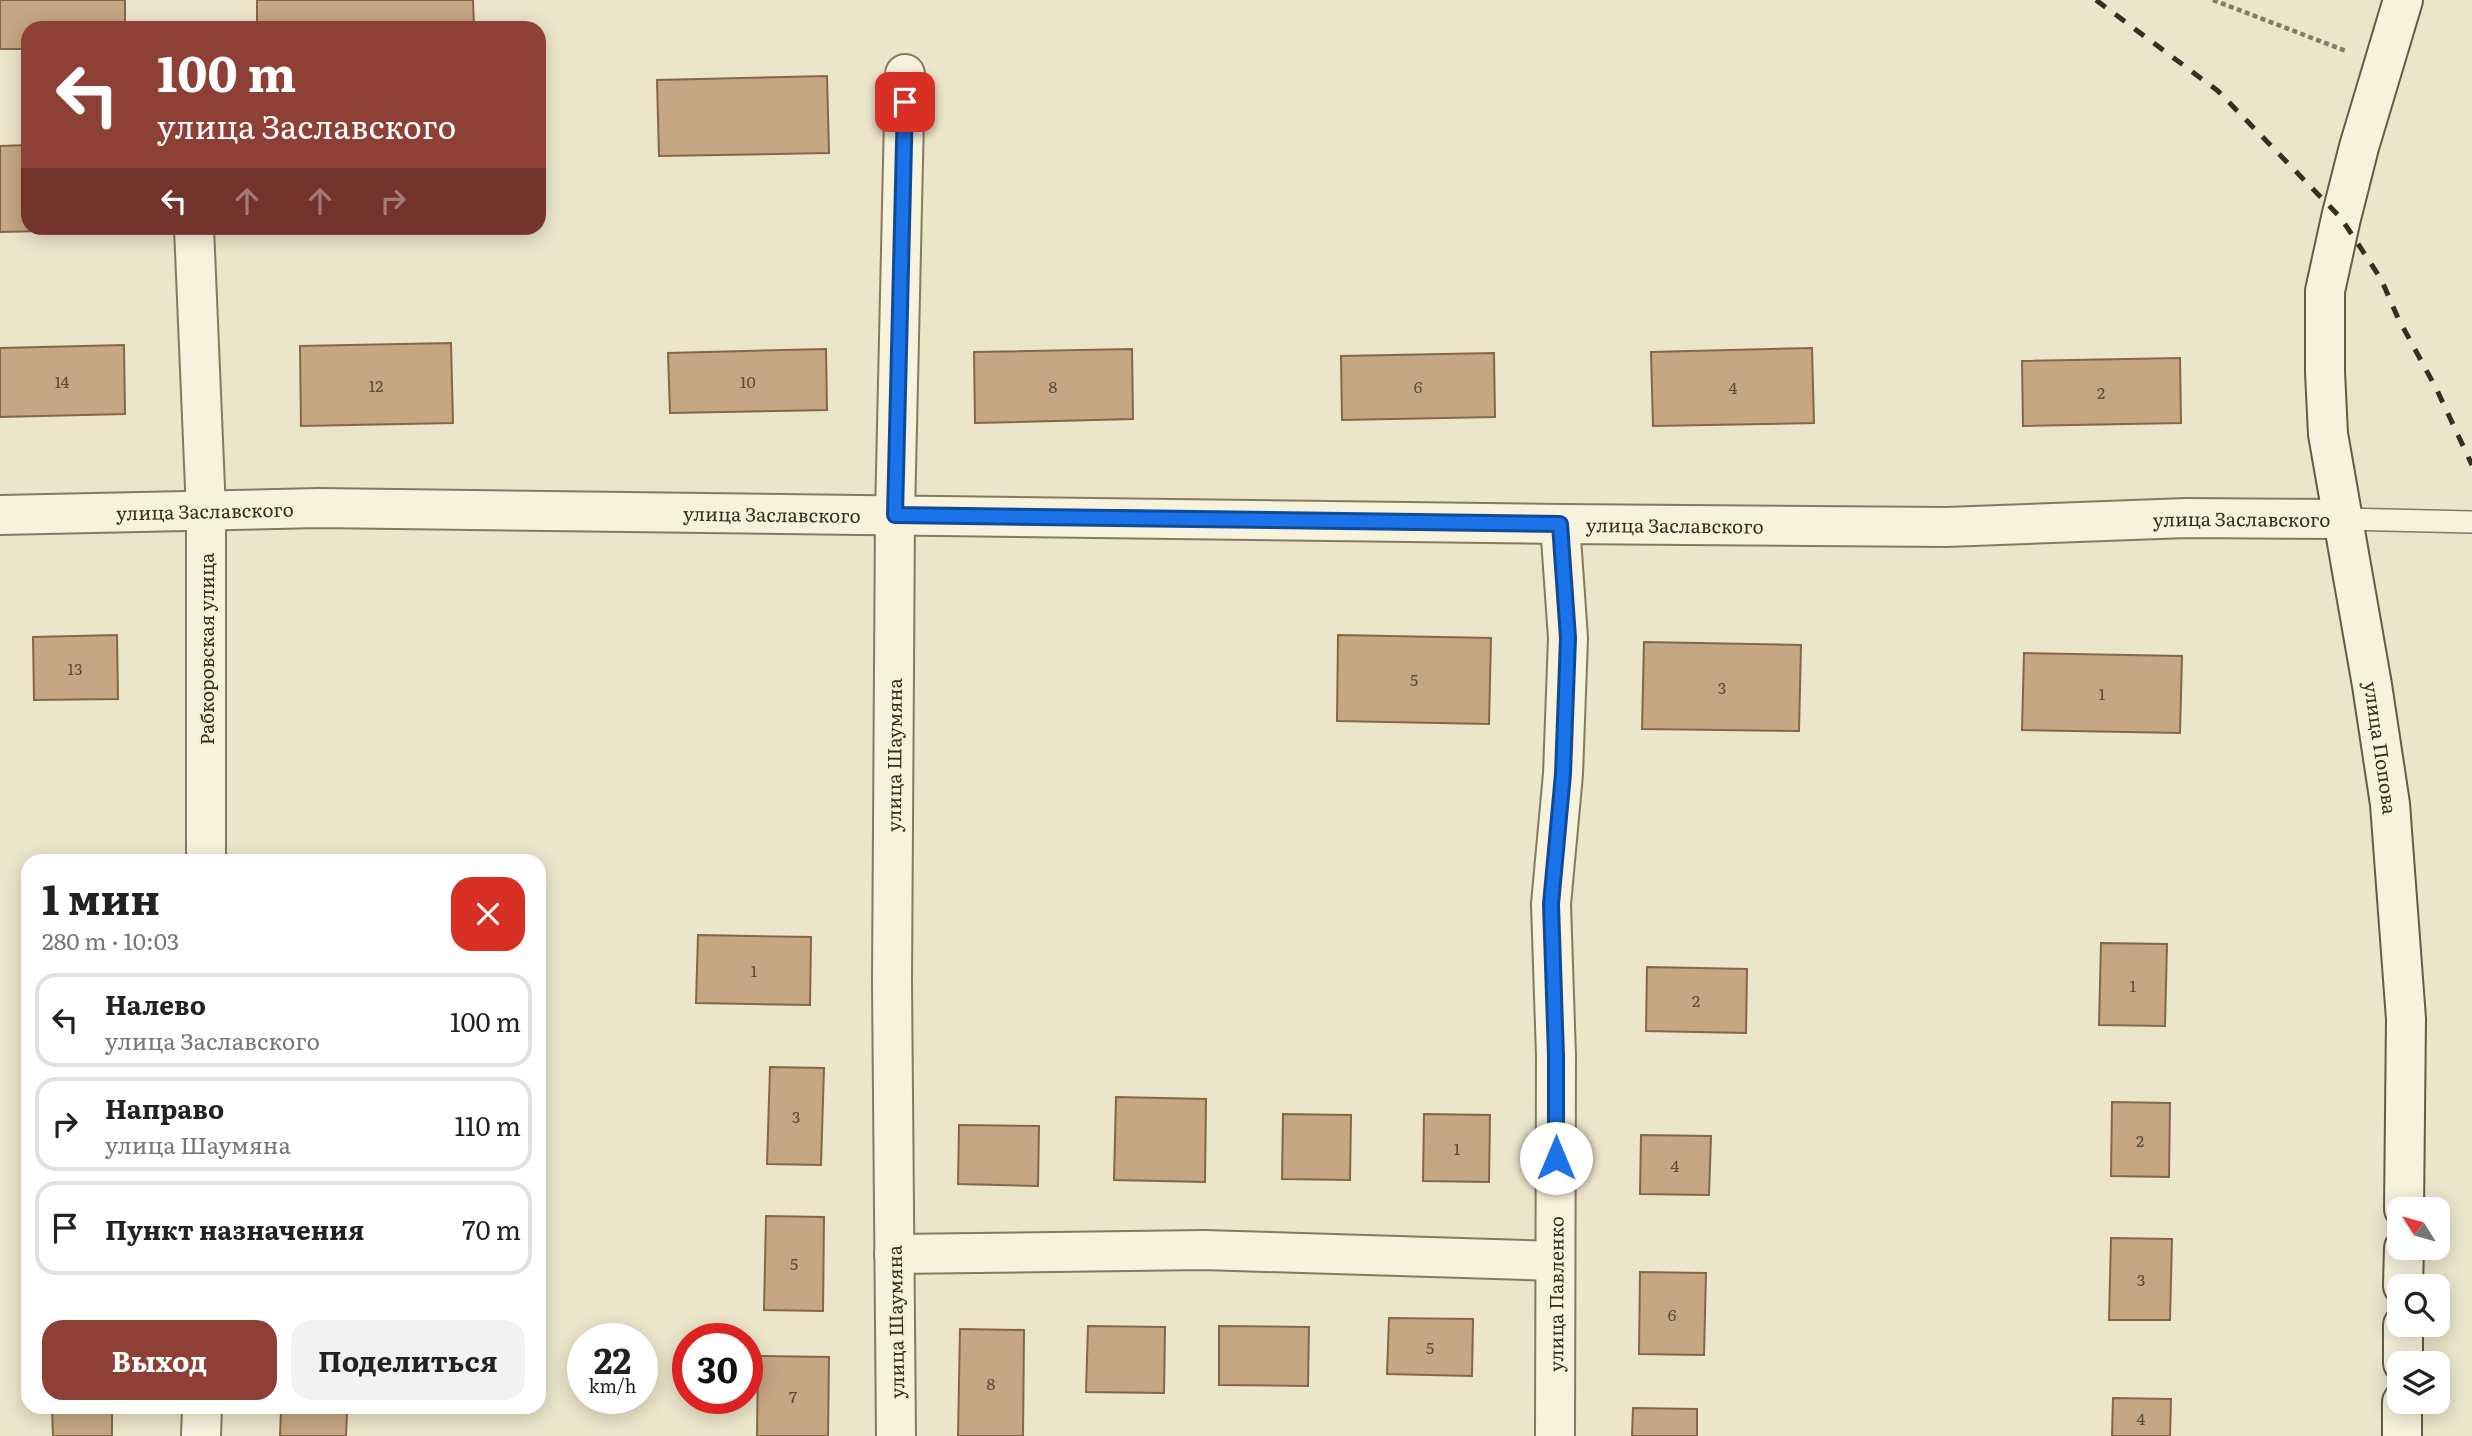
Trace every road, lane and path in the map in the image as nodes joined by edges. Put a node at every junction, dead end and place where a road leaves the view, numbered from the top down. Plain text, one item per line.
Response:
1 (2213, 0) edge
2 (2403, 0) edge
3 (2384, 66) junction
4 (905, 74) dead end
5 (194, 235) edge
6 (205, 511) junction
7 (0, 515) edge
8 (895, 515) junction
9 (2343, 519) junction
10 (2472, 522) edge
11 (1560, 524) junction
12 (206, 854) edge
13 (2404, 1197) edge
14 (894, 1254) junction
15 (1555, 1261) junction
16 (202, 1414) edge
17 (2402, 1414) edge
18 (201, 1436) edge
19 (896, 1436) edge
20 (1555, 1436) edge
21 (2402, 1436) edge

1 - 3 path
2 - 3 street, улица Попова
3 - 9 street, улица Попова
4 - 8 street, улица Шаумяна
5 - 6 street, Рабкоровская улица
6 - 7 street, улица Заславского
6 - 8 street, улица Заславского
6 - 12 street, Рабкоровская улица
8 - 11 street, улица Заславского
8 - 14 street, улица Шаумяна
9 - 10 lane
9 - 11 street, улица Заславского
9 - 13 street, улица Попова
11 - 15 street, улица Павленко
14 - 15 street
14 - 19 street, улица Шаумяна
15 - 20 street, улица Павленко
16 - 18 street
17 - 21 street

